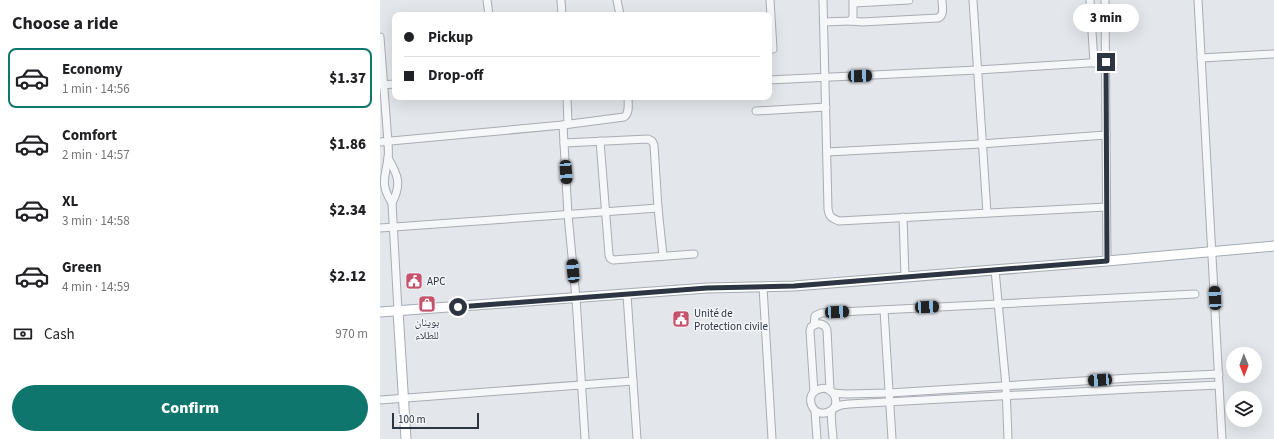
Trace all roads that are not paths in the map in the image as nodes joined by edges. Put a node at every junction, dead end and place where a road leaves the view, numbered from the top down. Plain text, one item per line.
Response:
1 (487, 0) edge
2 (561, 0) edge
3 (617, 0) edge
4 (770, 0) edge
5 (823, 0) edge
6 (909, 0) edge
7 (942, 0) edge
8 (973, 0) edge
9 (1090, 0) edge
10 (1105, 0) edge
11 (1198, 0) edge
12 (853, 2) edge
13 (488, 12) edge
14 (562, 12) edge
15 (619, 12) edge
16 (771, 12) edge
17 (850, 21) junction
18 (824, 22) junction
19 (772, 33) edge
20 (380, 37) edge
21 (380, 42) edge
22 (773, 49) dead end
23 (1274, 54) edge
24 (1201, 58) junction
25 (1106, 62) junction
26 (1094, 63) junction
27 (977, 70) junction
28 (826, 78) junction
29 (772, 80) edge
30 (392, 84) edge
31 (382, 85) edge
32 (567, 100) edge
33 (628, 100) edge
34 (826, 107) junction
35 (756, 111) dead end
36 (565, 125) junction
37 (1106, 136) junction
38 (600, 141) junction
39 (380, 142) edge
40 (388, 142) junction
41 (564, 143) junction
42 (982, 144) junction
43 (827, 152) junction
44 (388, 158) junction
45 (392, 203) junction
46 (1106, 207) junction
47 (658, 208) junction
48 (605, 212) junction
49 (986, 213) junction
50 (568, 215) junction
51 (903, 217) junction
52 (380, 228) edge
53 (394, 228) junction
54 (1274, 246) edge
55 (1213, 252) junction
56 (694, 254) dead end
57 (663, 256) junction
58 (1107, 261) junction
59 (995, 270) junction
60 (905, 277) junction
61 (763, 287) junction
62 (1195, 294) dead end
63 (627, 295) junction
64 (576, 298) junction
65 (998, 304) junction
66 (884, 310) junction
67 (398, 311) junction
68 (380, 312) edge
69 (814, 325) junction
70 (1218, 374) junction
71 (1131, 378) junction
72 (633, 381) junction
73 (581, 385) junction
74 (1219, 385) junction
75 (1006, 386) junction
76 (1132, 389) junction
77 (814, 392) junction
78 (832, 392) junction
79 (889, 393) junction
80 (1006, 396) junction
81 (404, 398) junction
82 (380, 400) edge
83 (890, 402) junction
84 (833, 409) junction
85 (815, 411) junction
86 (406, 439) edge
87 (585, 439) edge
88 (637, 439) edge
89 (772, 439) edge
90 (817, 439) edge
91 (833, 439) edge
92 (892, 439) edge
93 (1008, 439) edge
94 (1222, 439) edge

1 - 13 street
2 - 14 street
3 - 15 street
4 - 16 street
5 - 18 street
6 - 12 street
7 - 17 street
8 - 27 street
9 - 26 street
10 - 25 street
11 - 24 street
12 - 17 street
17 - 18 street
18 - 28 street
19 - 22 street
20 - 21 street
21 - 31 street
23 - 24 street
24 - 55 street
25 - 26 street
25 - 37 street
26 - 27 street
27 - 28 street
27 - 42 street
28 - 29 street
28 - 34 street
30 - 31 street
31 - 40 street
32 - 36 street
33 - 36 street
34 - 35 street
34 - 43 street
36 - 40 street
36 - 41 street
37 - 42 street
37 - 46 street
38 - 41 street
38 - 47 street
38 - 48 street
39 - 40 street
40 - 44 street
41 - 50 street
42 - 43 street
42 - 49 street
43 - 51 street
44 - 45 street
44 - 45 street
45 - 53 street
46 - 49 street
46 - 58 street
47 - 48 street
47 - 57 street
48 - 50 street
48 - 57 street
49 - 51 street
50 - 53 street
50 - 64 street
51 - 60 street
52 - 53 street
53 - 67 street
54 - 55 main road
55 - 58 main road
55 - 70 street
56 - 57 street
58 - 59 main road
59 - 60 main road
59 - 65 street
60 - 61 main road
61 - 63 main road
61 - 89 street
62 - 65 street
63 - 64 main road
63 - 72 street
64 - 67 main road
64 - 73 street
65 - 66 street
65 - 75 street
66 - 69 street
66 - 79 street
67 - 68 main road
67 - 81 main road
69 - 77 street
69 - 78 street
70 - 71 street
70 - 74 street
71 - 75 street
71 - 76 street
72 - 73 street
72 - 88 street
73 - 81 street
73 - 87 street
74 - 76 street
74 - 94 street
75 - 79 street
75 - 80 street
76 - 80 street
77 - 78 street
77 - 85 street
78 - 79 street
78 - 84 street
79 - 83 street
80 - 83 street
80 - 93 street
81 - 82 street
81 - 86 main road
83 - 84 street
83 - 92 street
84 - 85 street
84 - 91 street
85 - 90 street

